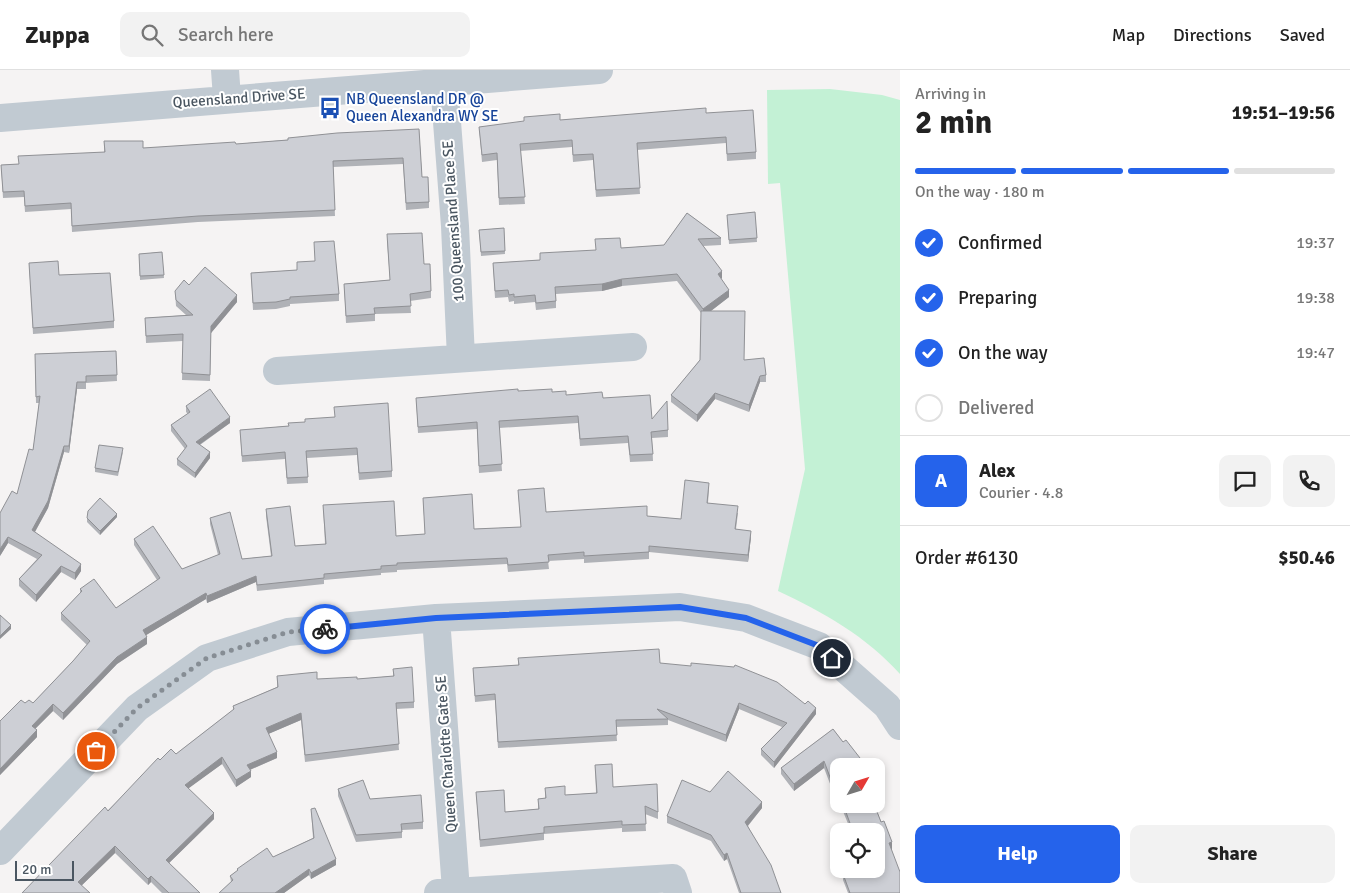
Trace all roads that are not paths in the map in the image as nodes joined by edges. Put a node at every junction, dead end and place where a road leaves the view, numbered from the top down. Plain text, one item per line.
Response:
1 (225, 70) edge
2 (599, 70) edge
3 (444, 83) junction
4 (228, 98) junction
5 (0, 118) edge
6 (633, 347) dead end
7 (461, 358) junction
8 (276, 372) dead end
9 (436, 618) junction
10 (900, 726) edge
11 (0, 851) edge
12 (447, 892) edge
13 (678, 893) edge

1 - 4 street
2 - 3 street, Queensland Drive SE
3 - 4 street, Queensland Drive SE
3 - 7 street, 100 Queensland Place SE
4 - 5 street, Queensland Drive SE
6 - 7 street
7 - 8 street
9 - 10 street
9 - 11 street
9 - 12 street, Queen Charlotte Gate SE
12 - 13 street

